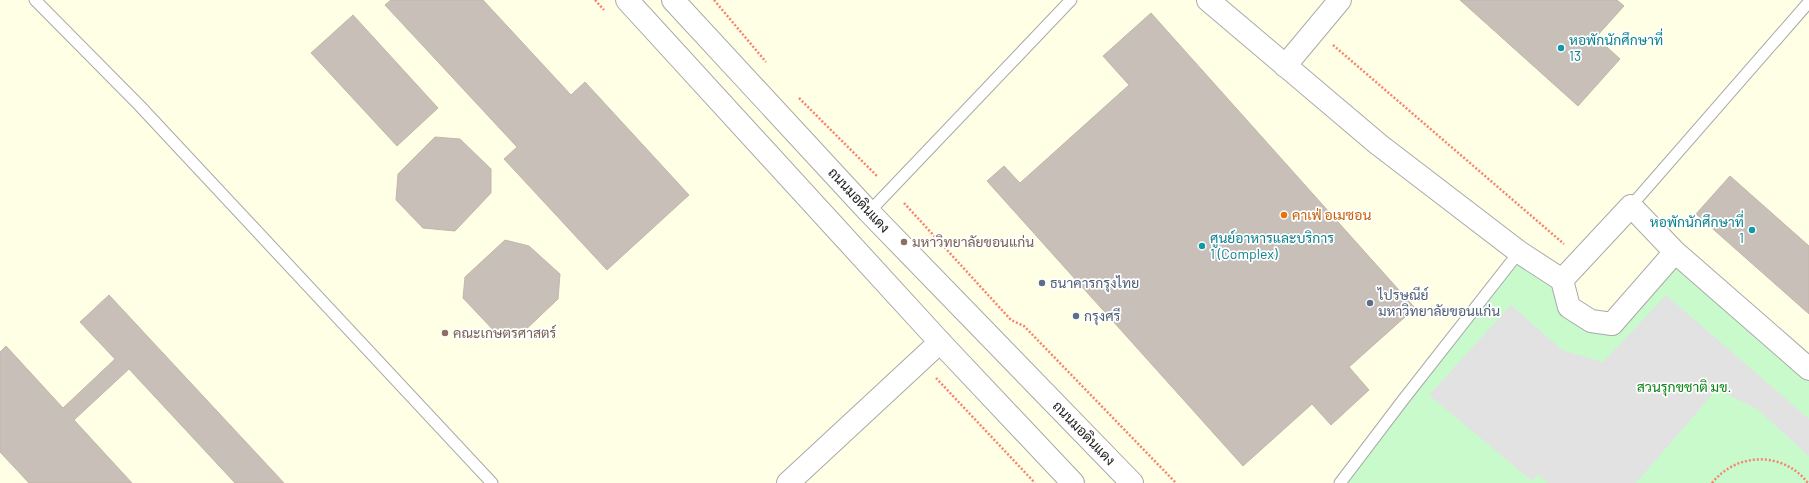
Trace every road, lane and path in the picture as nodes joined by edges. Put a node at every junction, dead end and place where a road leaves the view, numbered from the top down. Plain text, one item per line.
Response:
1 (35, 0) edge
2 (627, 0) edge
3 (673, 0) edge
4 (714, 0) edge
5 (1071, 0) edge
6 (1208, 0) edge
7 (1340, 0) edge
8 (1809, 2) edge
9 (695, 24) junction
10 (1329, 42) dead end
11 (669, 46) junction
12 (767, 63) dead end
13 (1285, 66) junction
14 (799, 97) dead end
15 (892, 190) junction
16 (1631, 206) junction
17 (869, 212) junction
18 (1567, 246) dead end
19 (1519, 252) junction
20 (1675, 252) junction
21 (1562, 280) junction
22 (940, 342) junction
23 (1809, 369) edge
24 (935, 377) dead end
25 (492, 483) edge
26 (788, 483) edge
27 (1035, 483) edge
28 (1073, 483) edge
29 (1132, 483) edge
30 (1176, 483) edge
31 (1340, 483) edge
32 (1712, 483) edge
33 (1808, 483) edge

1 - 25 lane
2 - 11 street
3 - 9 street, ถนนมอดินแดง
4 - 12 path
5 - 15 lane
6 - 13 street
7 - 13 street
8 - 16 lane
9 - 11 street
9 - 17 street, ถนนมอดินแดง
10 - 18 path
11 - 22 street
13 - 19 street
14 - 15 path
15 - 17 lane
15 - 30 path
16 - 20 street
16 - 21 street
17 - 29 street, ถนนมอดินแดง
19 - 21 street
19 - 31 lane
20 - 21 street
20 - 23 street
22 - 26 street
22 - 28 street
24 - 27 path
32 - 33 path

